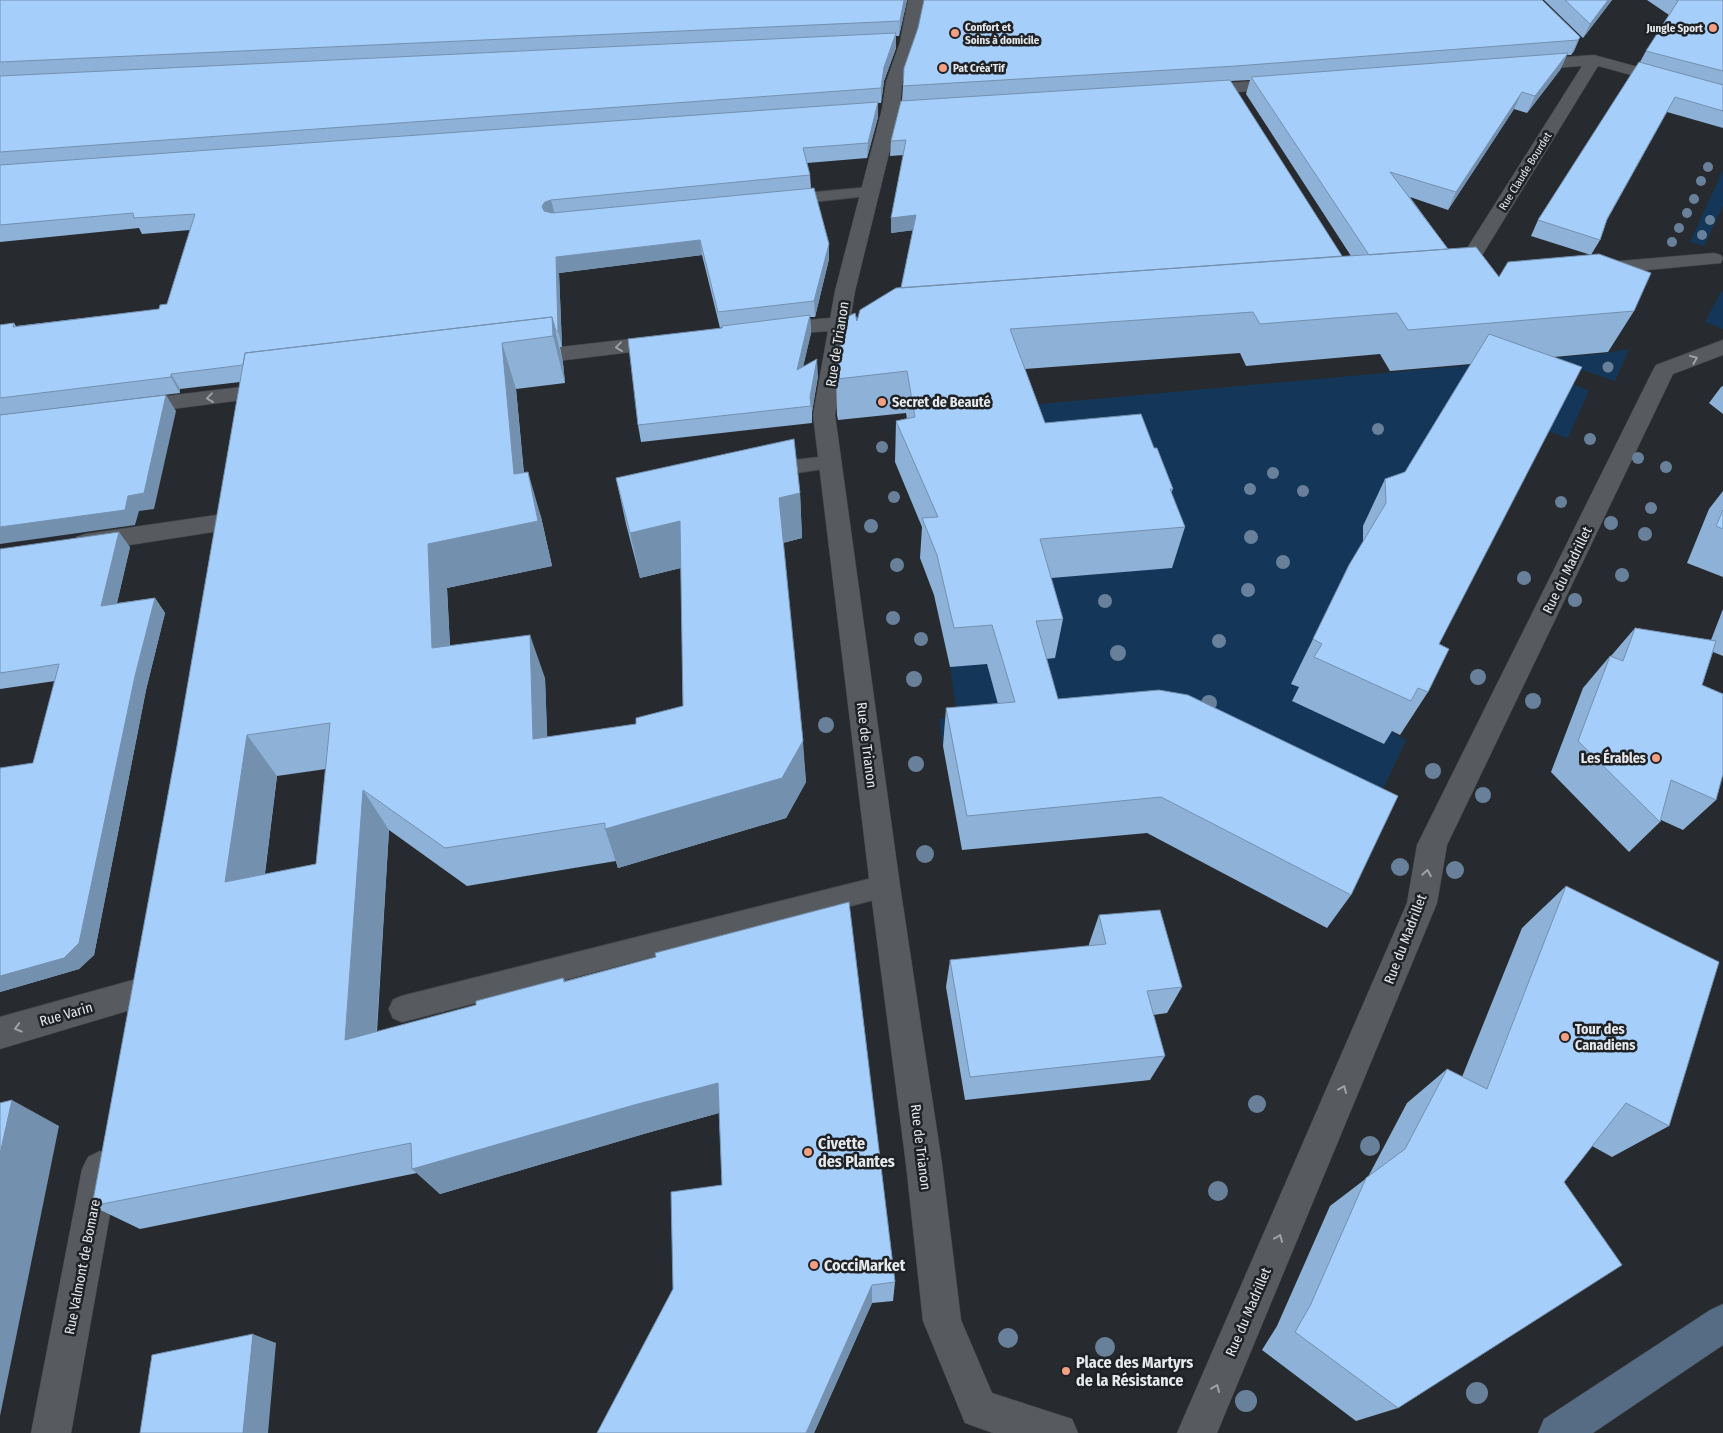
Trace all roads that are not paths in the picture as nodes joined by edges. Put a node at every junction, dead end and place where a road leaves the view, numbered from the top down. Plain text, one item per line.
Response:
1 (916, 0) edge
2 (1580, 47) edge
3 (1594, 60) junction
4 (1515, 66) edge
5 (1300, 82) edge
6 (1232, 88) junction
7 (1183, 91) edge
8 (1723, 95) edge
9 (1242, 104) edge
10 (870, 192) junction
11 (772, 202) edge
12 (1719, 257) edge
13 (1574, 271) edge
14 (1457, 281) edge
15 (841, 323) junction
16 (884, 323) edge
17 (750, 332) edge
18 (682, 340) edge
19 (1723, 347) edge
20 (509, 360) edge
21 (291, 388) edge
22 (244, 394) junction
23 (117, 409) edge
24 (237, 427) edge
25 (830, 462) junction
26 (752, 474) edge
27 (223, 495) edge
28 (217, 524) junction
29 (67, 546) edge
30 (212, 554) edge
31 (885, 886) junction
32 (133, 995) edge
33 (402, 1008) dead end
34 (0, 1033) edge
35 (105, 1141) edge
36 (1723, 1323) edge
37 (51, 1433) edge
38 (1058, 1433) edge
39 (1197, 1433) edge
40 (1558, 1433) edge

1 - 10 street, Rue de Trianon
2 - 3 street
3 - 4 street
3 - 8 street
3 - 14 street, Rue Claude Bourdet
5 - 6 street
6 - 7 street
6 - 9 street
10 - 11 lane
10 - 15 street, Rue de Trianon
12 - 13 street
15 - 16 street
15 - 17 street
15 - 25 street, Rue de Trianon
18 -> 20 street
39 -> 19 street, Rue du Madrillet
21 - 22 street
22 -> 23 street
22 - 24 street
25 - 26 lane
25 - 31 street, Rue de Trianon
27 - 28 street
28 - 29 street
28 - 30 street
31 - 33 lane
31 - 38 street, Rue de Trianon
32 -> 34 street, Rue Varin
35 - 37 street, Rue Valmont de Bomare
36 - 40 main road

